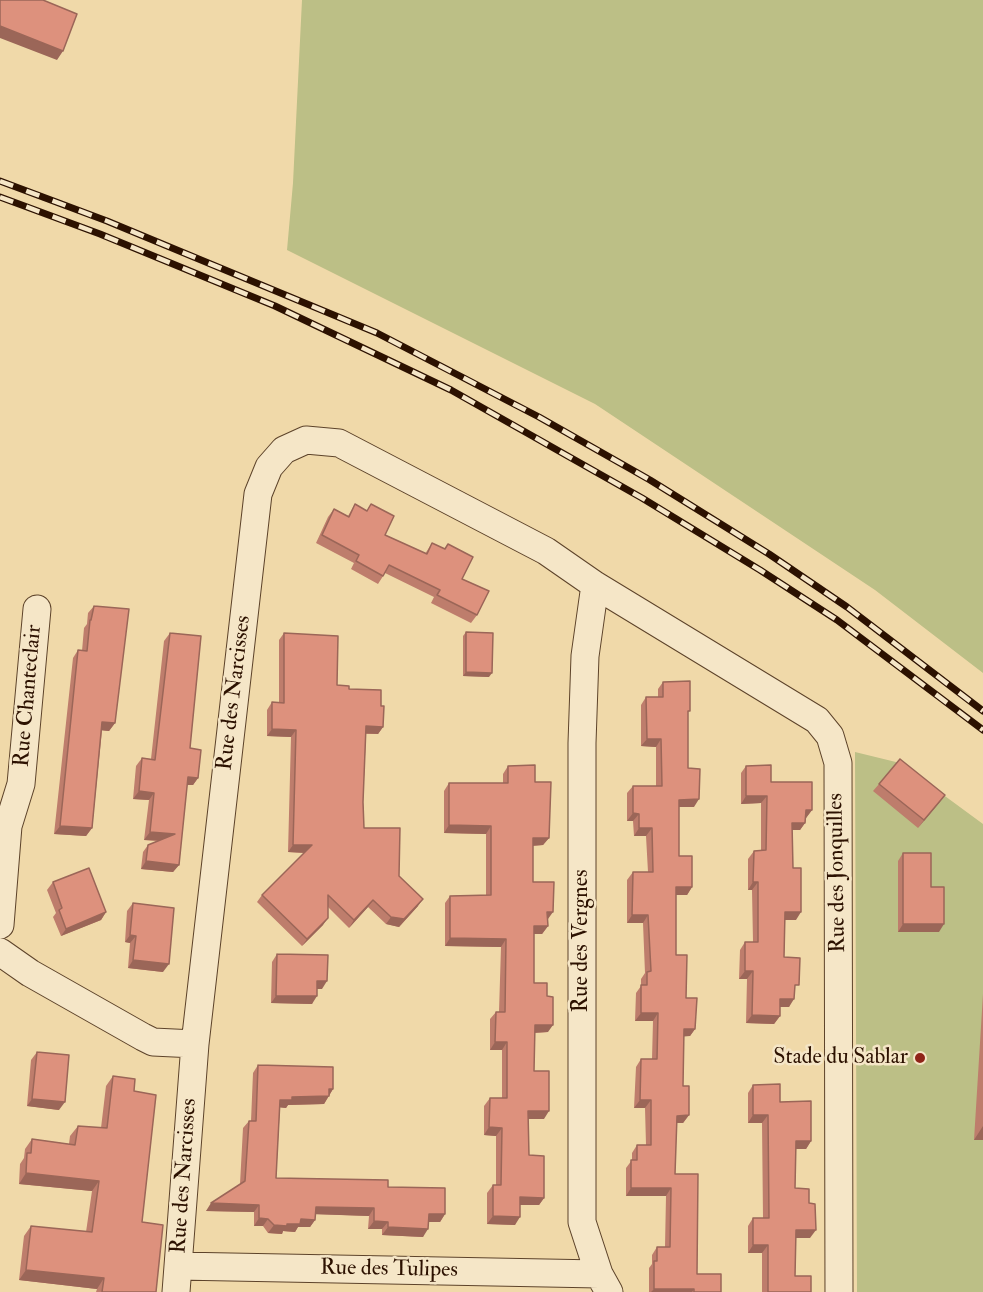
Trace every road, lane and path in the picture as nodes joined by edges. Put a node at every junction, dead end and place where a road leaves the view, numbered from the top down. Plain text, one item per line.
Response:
1 (595, 585) junction
2 (36, 609) dead end
3 (0, 925) edge
4 (0, 952) edge
5 (195, 1044) junction
6 (177, 1279) edge
7 (604, 1283) edge
8 (839, 1292) edge

1 - 5 street, Rue des Narcisses
1 - 7 street, Rue des Vergnes
1 - 8 street, Rue des Jonquilles
2 - 3 street, Rue Chanteclair
4 - 5 street
5 - 6 street, Rue des Narcisses
6 - 7 street, Rue des Tulipes

